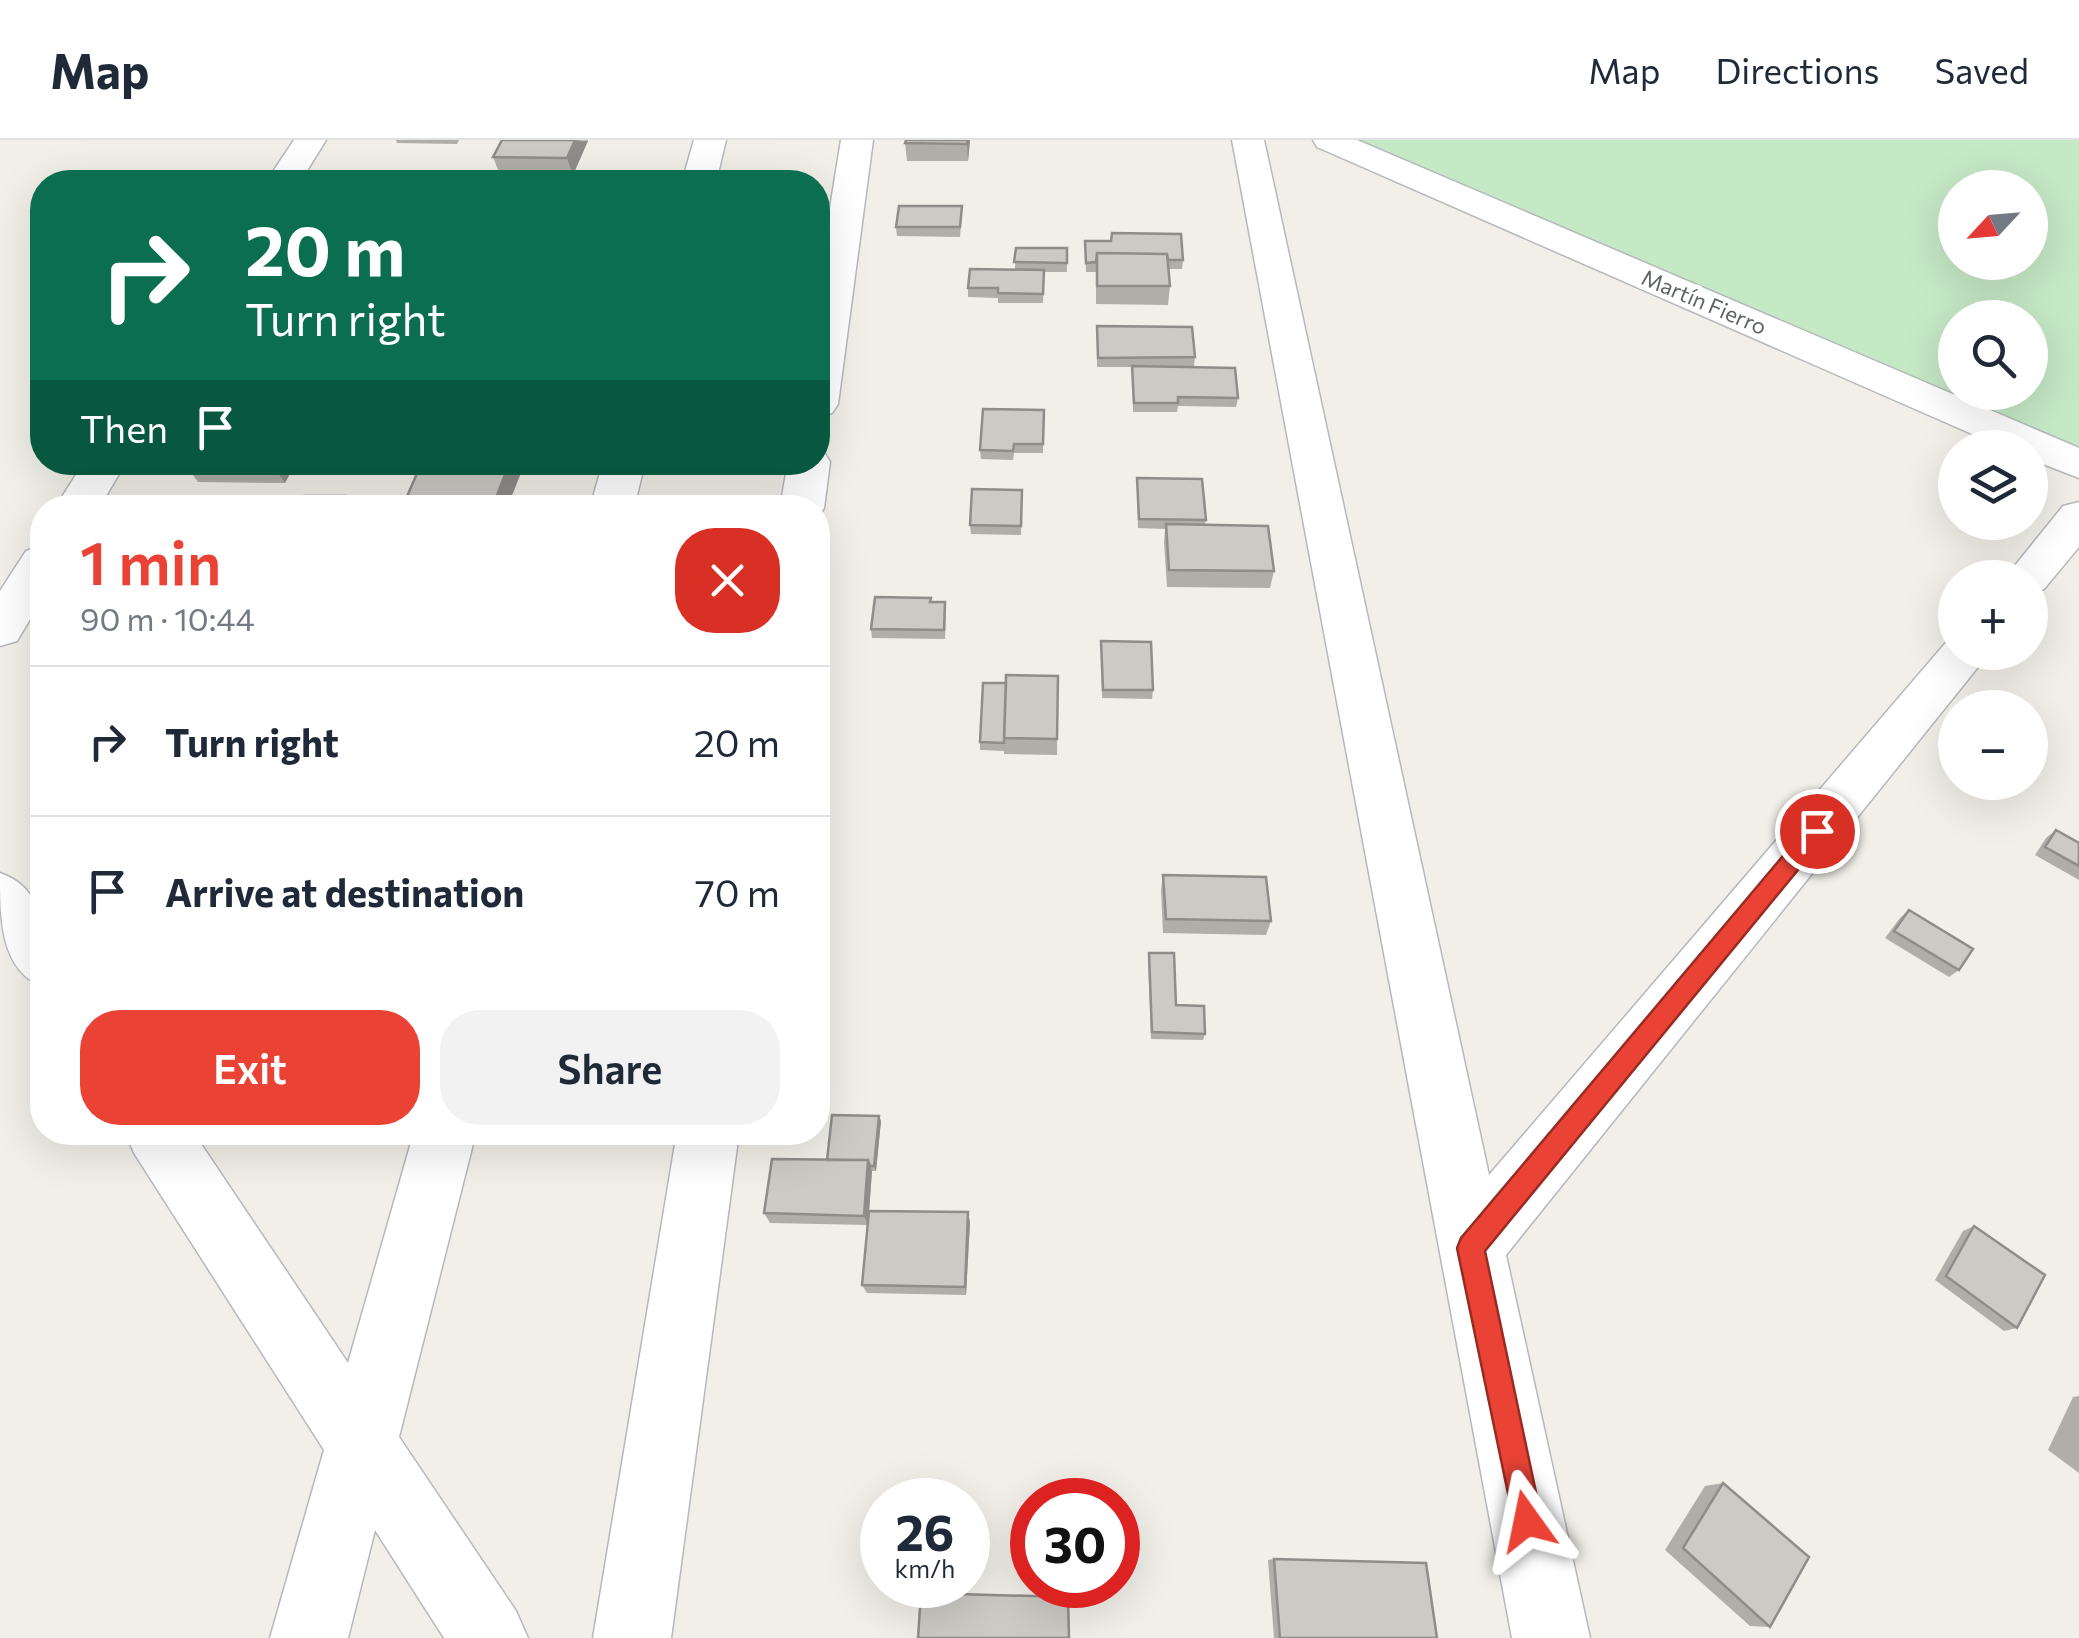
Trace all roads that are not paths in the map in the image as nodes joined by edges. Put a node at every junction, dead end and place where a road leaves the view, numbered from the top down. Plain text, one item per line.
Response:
1 (310, 140) edge
2 (710, 140) edge
3 (857, 140) edge
4 (1248, 140) edge
5 (1329, 140) edge
6 (291, 170) edge
7 (702, 170) edge
8 (830, 323) edge
9 (2079, 464) edge
10 (2079, 516) edge
11 (2043, 560) edge
12 (30, 581) edge
13 (0, 628) edge
14 (1951, 670) edge
15 (0, 896) edge
16 (30, 942) edge
17 (165, 1145) edge
18 (441, 1145) edge
19 (706, 1145) edge
20 (1470, 1248) junction
21 (361, 1444) junction
22 (309, 1638) edge
23 (489, 1638) edge
24 (632, 1638) edge
25 (1551, 1638) edge

1 - 6 street
2 - 7 street
3 - 8 street
4 - 20 street
5 - 9 street, Martín Fierro
10 - 11 street
12 - 13 street
14 - 20 street
15 - 16 street
17 - 21 street
18 - 21 street
19 - 24 street
20 - 25 street
21 - 22 street
21 - 23 street

